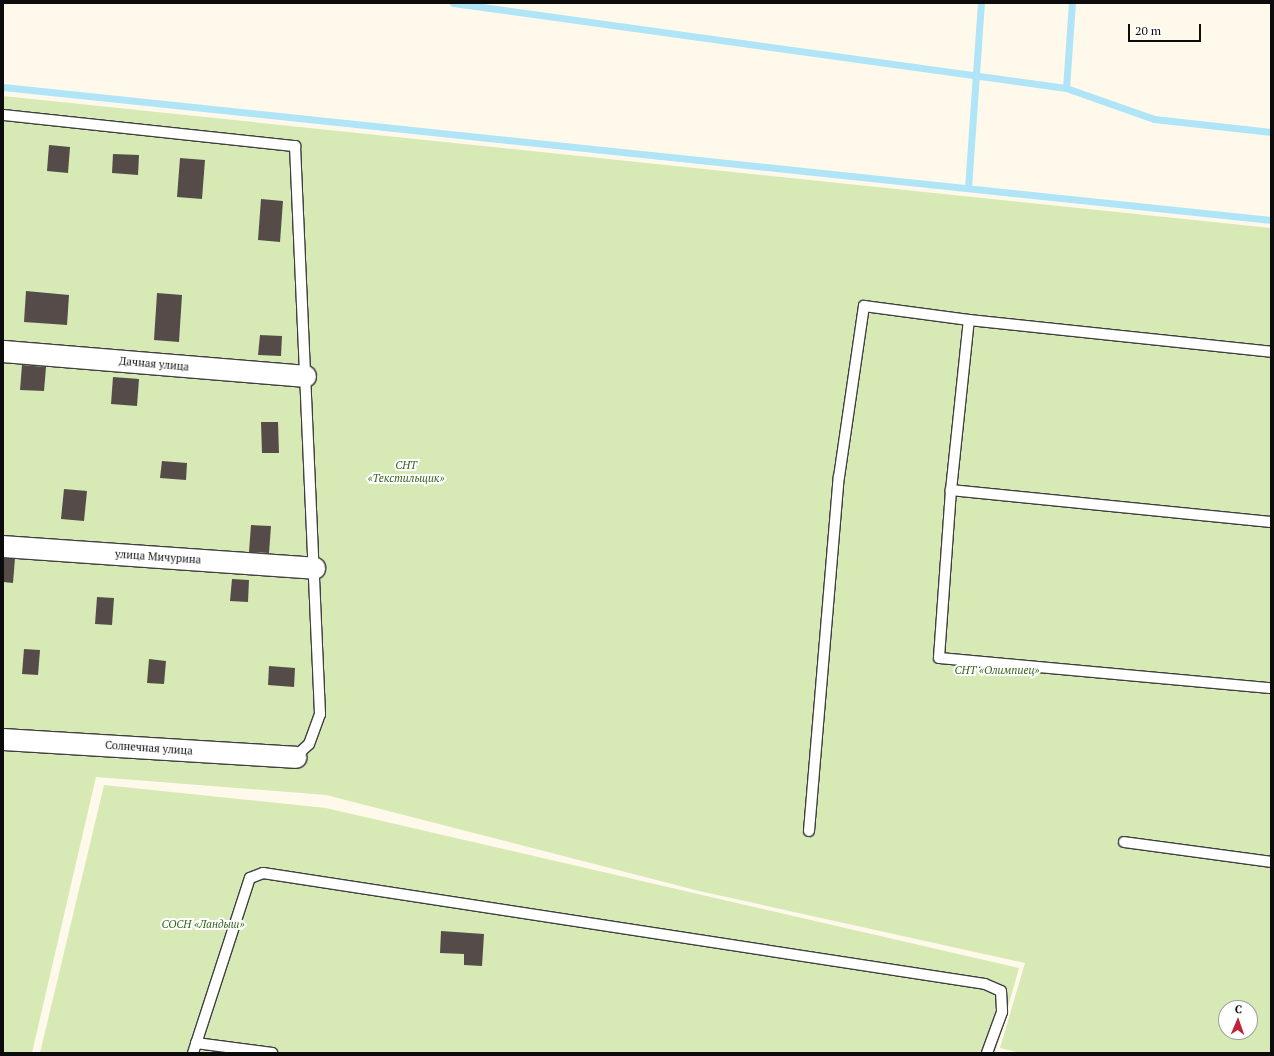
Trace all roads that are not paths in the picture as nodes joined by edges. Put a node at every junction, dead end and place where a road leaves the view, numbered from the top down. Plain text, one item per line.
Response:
1 (3, 115) edge
2 (969, 320) junction
3 (3, 351) edge
4 (1271, 352) edge
5 (305, 376) junction
6 (951, 490) junction
7 (1271, 522) edge
8 (3, 546) edge
9 (314, 568) junction
10 (1271, 688) edge
11 (3, 739) edge
12 (295, 757) joint
13 (809, 831) dead end
14 (1124, 842) dead end
15 (1271, 862) edge
16 (196, 1043) junction
17 (193, 1053) edge
18 (272, 1053) edge
19 (987, 1053) edge

1 - 5 lane
2 - 4 lane
2 - 6 lane
2 - 13 lane
3 - 5 street, Дачная улица
5 - 9 lane
6 - 7 lane
6 - 10 lane
8 - 9 street, улица Мичурина
9 - 12 lane
11 - 12 street, Солнечная улица
14 - 15 lane
16 - 17 lane
16 - 18 lane
16 - 19 lane

